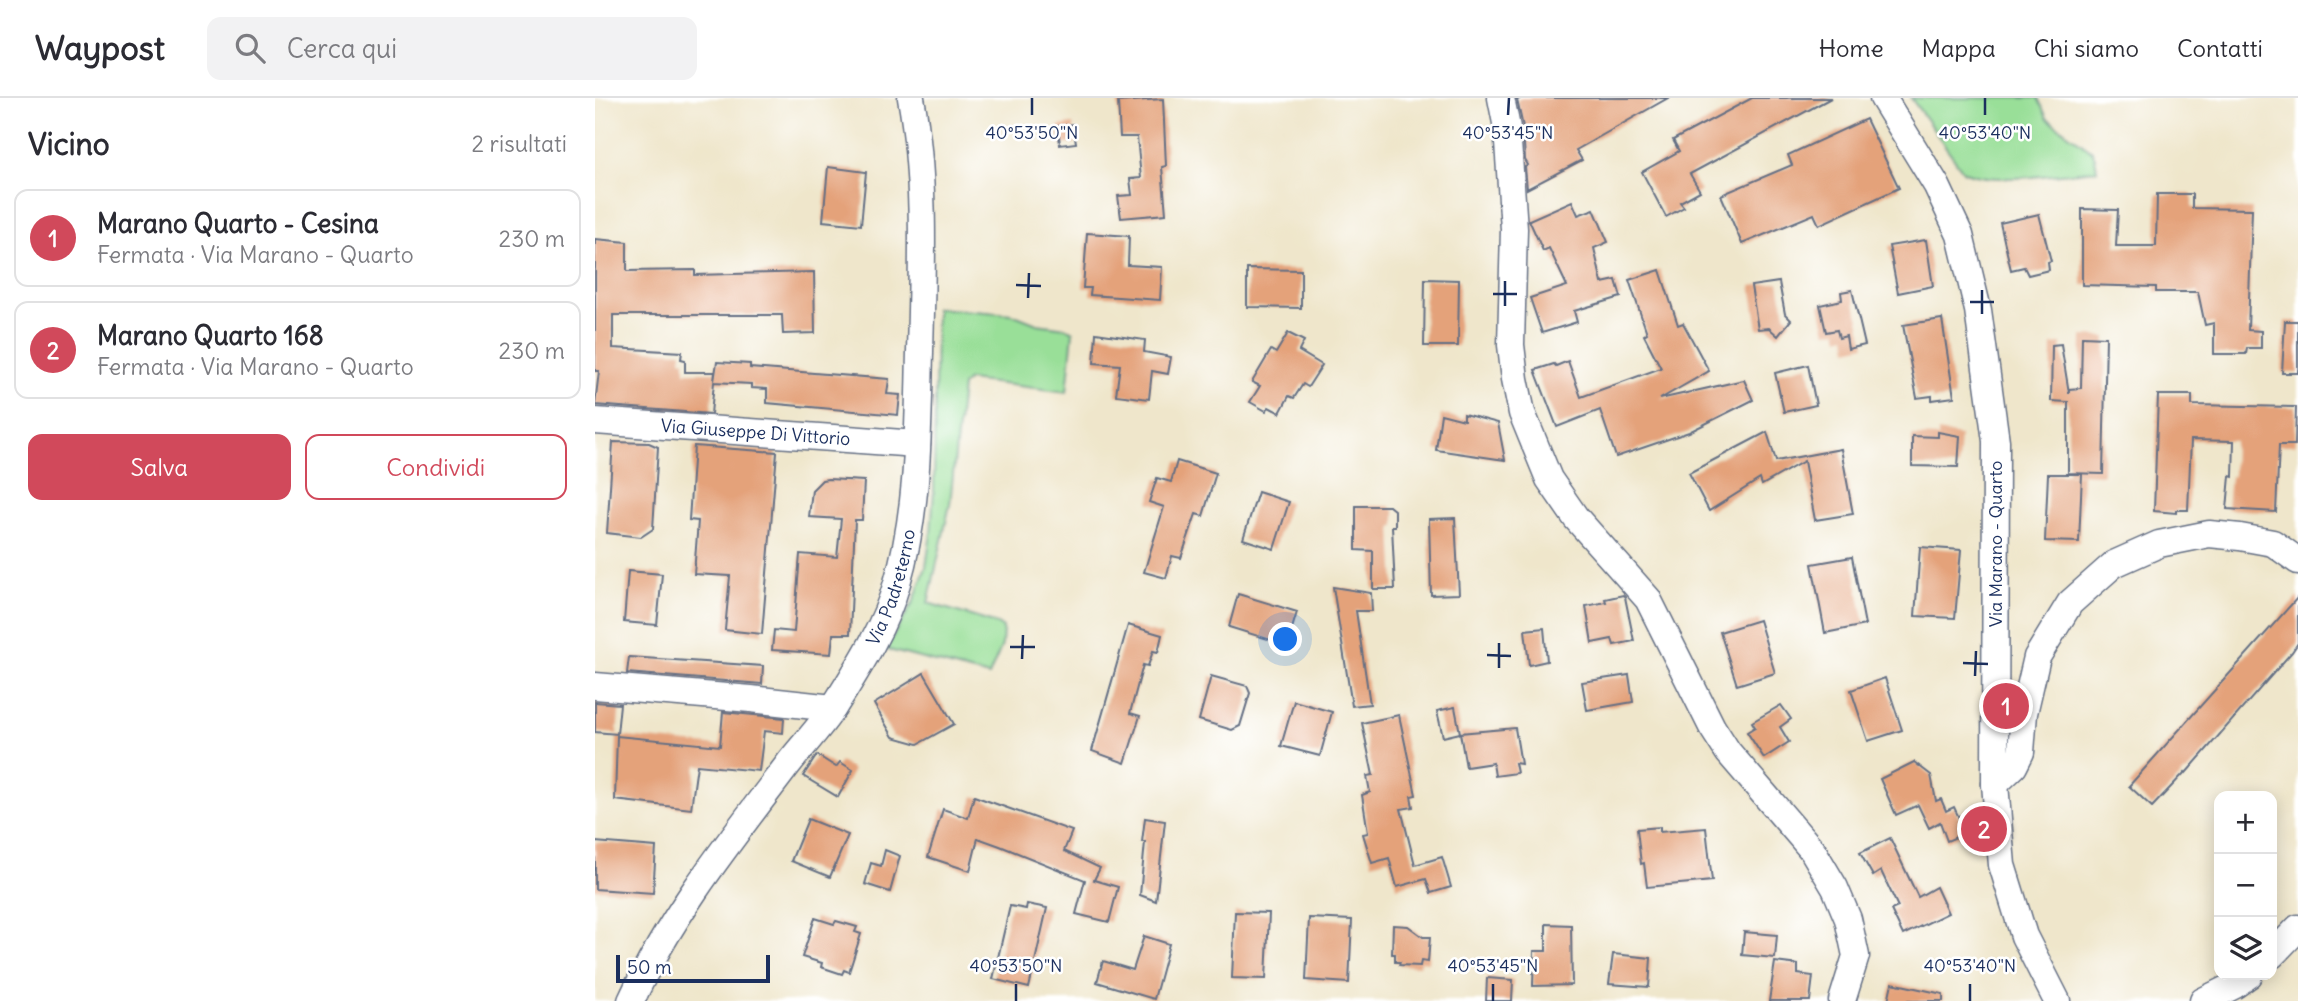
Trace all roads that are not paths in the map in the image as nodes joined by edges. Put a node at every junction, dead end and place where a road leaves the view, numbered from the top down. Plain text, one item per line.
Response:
1 (911, 98) edge
2 (1501, 98) edge
3 (1884, 98) edge
4 (595, 421) edge
5 (917, 444) junction
6 (2298, 561) edge
7 (595, 685) edge
8 (833, 708) junction
9 (1995, 783) junction
10 (2298, 928) edge
11 (2277, 950) edge
12 (2242, 980) edge
13 (631, 1001) edge
14 (1842, 1001) edge
15 (2057, 1001) edge
16 (2203, 1001) edge

1 - 5 street, Via Padreterno
2 - 14 street
3 - 9 street, Via Marano - Quarto
4 - 5 street, Via Giuseppe Di Vittorio
5 - 8 street, Via Padreterno
6 - 9 street
7 - 8 street
8 - 13 street, Via Padreterno
9 - 15 street, Via Marano - Quarto
10 - 11 street
12 - 16 street

